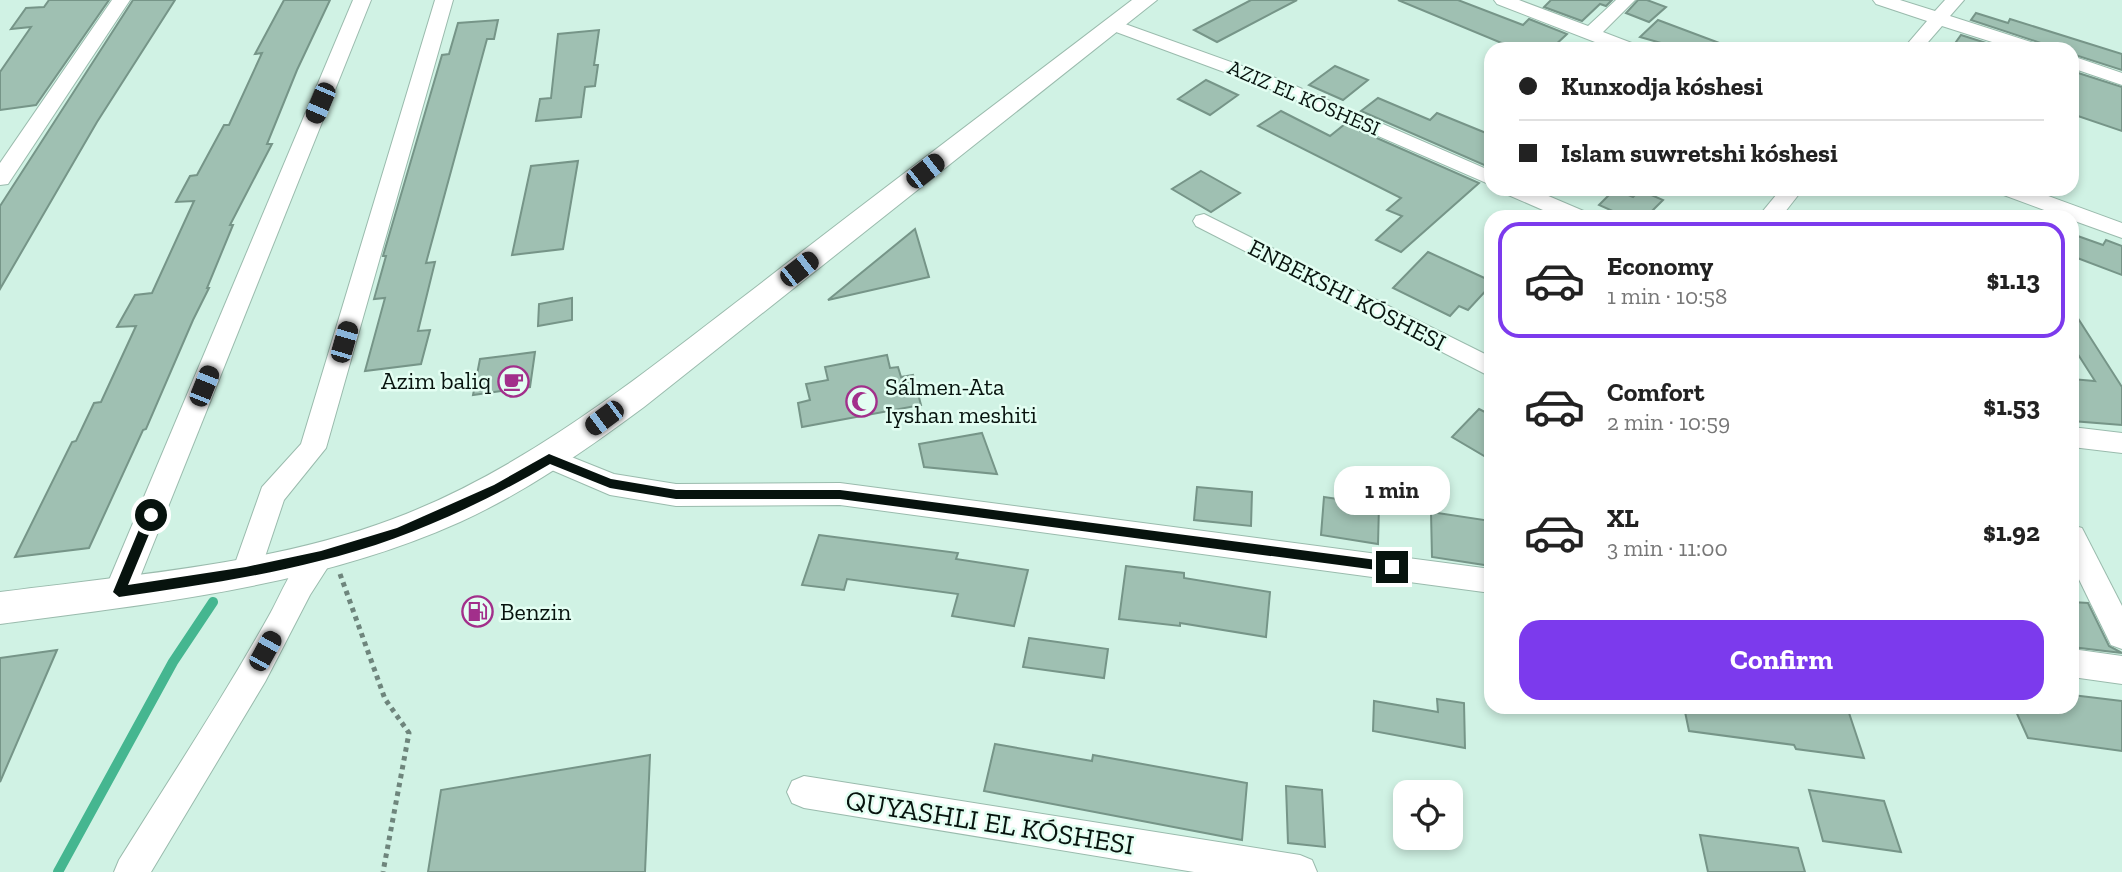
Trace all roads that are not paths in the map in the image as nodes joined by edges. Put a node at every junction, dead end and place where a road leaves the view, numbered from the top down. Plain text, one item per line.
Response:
1 (121, 0) edge
2 (362, 0) edge
3 (443, 0) edge
4 (1146, 0) edge
5 (1503, 0) edge
6 (1626, 0) edge
7 (1882, 0) edge
8 (1955, 0) edge
9 (1940, 18) junction
10 (1114, 25) junction
11 (1590, 34) junction
12 (1611, 42) edge
13 (1918, 42) edge
14 (2012, 42) edge
15 (2079, 64) edge
16 (2122, 79) edge
17 (1484, 176) edge
18 (0, 178) edge
19 (1530, 196) edge
20 (1786, 196) edge
21 (2028, 196) edge
22 (1562, 210) edge
23 (1775, 210) edge
24 (2066, 210) edge
25 (2079, 215) edge
26 (1204, 221) dead end
27 (2122, 231) edge
28 (1484, 364) edge
29 (2079, 438) edge
30 (2122, 443) edge
31 (549, 458) junction
32 (2079, 550) edge
33 (329, 561) junction
34 (246, 572) junction
35 (1484, 580) edge
36 (119, 592) junction
37 (0, 608) edge
38 (2122, 636) edge
39 (2079, 664) edge
40 (2122, 670) edge
41 (804, 792) dead end
42 (131, 872) edge
43 (1300, 872) edge

1 - 18 street
2 - 36 street
3 - 34 street
4 - 10 street
5 - 11 street
6 - 11 street
7 - 9 street
8 - 9 street
9 - 13 street
9 - 14 street
10 - 17 street, AZIZ EL KÓSHESI
10 - 31 street
11 - 12 street
15 - 16 street
19 - 22 street
20 - 23 street
21 - 24 street
25 - 27 street
26 - 28 street, ENBEKSHI KÓSHESI
29 - 30 street
31 - 33 street
31 - 35 street
32 - 38 street
33 - 34 street
33 - 42 street
34 - 36 street
36 - 37 street
39 - 40 street
41 - 43 street

